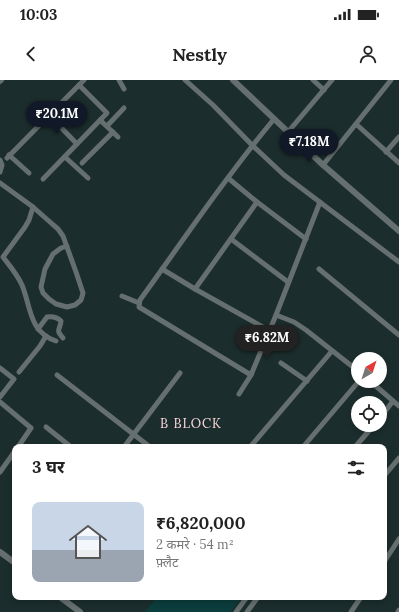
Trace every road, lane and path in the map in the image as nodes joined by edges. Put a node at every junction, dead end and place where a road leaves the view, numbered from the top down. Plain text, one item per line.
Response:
1 (84, 80) edge
2 (119, 80) edge
3 (186, 80) edge
4 (233, 80) edge
5 (313, 80) edge
6 (332, 80) edge
7 (392, 80) edge
8 (79, 85) junction
9 (124, 90) dead end
10 (324, 90) junction
11 (124, 108) dead end
12 (49, 115) junction
13 (100, 120) junction
14 (274, 120) junction
15 (356, 124) junction
16 (106, 126) junction
17 (113, 132) junction
18 (288, 132) junction
19 (118, 137) dead end
20 (399, 137) edge
21 (77, 144) junction
22 (252, 146) junction
23 (386, 152) junction
24 (65, 157) junction
25 (0, 160) edge
26 (82, 163) dead end
27 (399, 163) edge
28 (323, 165) junction
29 (0, 172) edge
30 (29, 173) dead end
31 (43, 178) dead end
32 (88, 178) dead end
33 (228, 178) junction
34 (0, 184) edge
35 (257, 202) junction
36 (320, 202) junction
37 (33, 207) junction
38 (399, 231) edge
39 (231, 239) junction
40 (306, 239) junction
41 (67, 246) junction
42 (1, 258) edge
43 (399, 262) edge
44 (162, 269) junction
45 (319, 269) dead end
46 (288, 282) junction
47 (196, 289) junction
48 (122, 296) dead end
49 (139, 303) junction
50 (276, 315) junction
51 (38, 329) junction
52 (270, 332) junction
53 (399, 335) edge
54 (46, 336) junction
55 (63, 338) dead end
56 (56, 341) dead end
57 (332, 351) junction
58 (281, 363) dead end
59 (351, 366) edge
60 (0, 368) edge
61 (19, 372) dead end
62 (180, 373) dead end
63 (57, 375) dead end
64 (251, 375) junction
65 (307, 382) junction
66 (353, 388) edge
67 (378, 388) edge
68 (239, 394) dead end
69 (0, 397) edge
70 (394, 401) junction
71 (0, 402) edge
72 (399, 406) edge
73 (387, 410) edge
74 (46, 427) dead end
75 (368, 432) edge
76 (134, 434) junction
77 (20, 444) edge
78 (67, 444) edge
79 (126, 444) edge
80 (146, 444) edge
81 (253, 444) edge
82 (306, 444) edge
83 (358, 444) edge
84 (12, 455) edge
85 (399, 458) edge
86 (0, 472) edge
87 (387, 472) edge
88 (399, 539) edge
89 (397, 546) edge
90 (0, 552) edge
91 (387, 558) edge
92 (12, 561) edge
93 (64, 600) edge
94 (246, 600) edge
95 (256, 600) edge
96 (359, 600) edge
97 (80, 612) edge
98 (236, 612) edge
99 (247, 612) edge
100 (351, 612) edge

1 - 8 street
2 - 9 street
3 - 22 street
4 - 14 street
5 - 10 street
6 - 10 street
7 - 15 street
8 - 12 street
8 - 13 street
10 - 18 street
11 - 16 street
12 - 21 street
12 - 30 street
13 - 16 street
13 - 21 street
14 - 18 street
14 - 22 street
15 - 23 street
15 - 28 street
16 - 17 street
17 - 19 street
17 - 26 street
18 - 28 street
20 - 23 street
21 - 24 street
22 - 33 street
22 - 36 street
23 - 27 street
24 - 31 street
24 - 32 street
25 - 29 street
28 - 38 street
33 - 35 street
33 - 44 street
34 - 37 street
35 - 39 street
35 - 40 street
36 - 40 street
36 - 43 street
37 - 41 street
37 - 42 street
39 - 46 street
39 - 47 street
40 - 46 street
41 - 41 street
42 - 51 street
44 - 47 street
44 - 49 street
45 - 53 street
46 - 50 street
47 - 52 street
48 - 49 street
49 - 64 street
50 - 52 street
50 - 57 street
51 - 54 street
51 - 55 street
52 - 64 street
54 - 56 street
54 - 61 street
57 - 59 street
57 - 65 street
58 - 65 street
60 - 69 street
62 - 76 street
63 - 76 street
64 - 68 street
65 - 81 street
66 - 82 street
67 - 70 street
70 - 72 street
70 - 73 street
71 - 77 street
74 - 78 street
75 - 83 street
76 - 79 street
76 - 80 street
84 - 86 street
85 - 87 street
88 - 89 street
89 - 91 street
90 - 92 street
93 - 97 street
94 - 98 street
95 - 99 street
96 - 100 street

